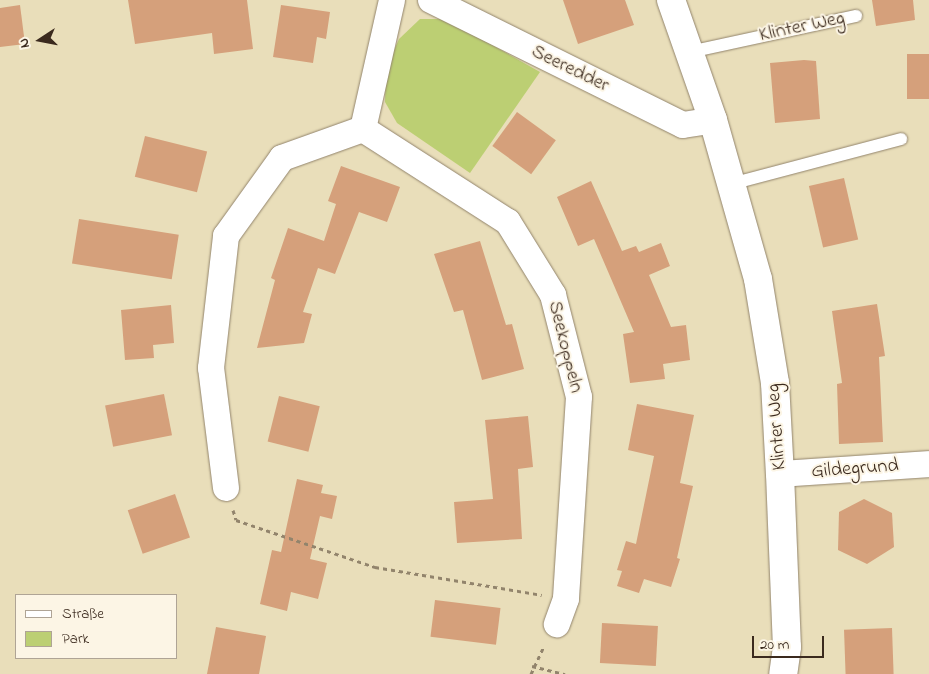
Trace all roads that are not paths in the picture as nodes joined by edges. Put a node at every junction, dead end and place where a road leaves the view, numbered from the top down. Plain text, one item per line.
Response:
1 (392, 0) edge
2 (431, 0) edge
3 (671, 0) edge
4 (856, 16) dead end
5 (689, 52) junction
6 (713, 120) junction
7 (363, 129) junction
8 (901, 139) dead end
9 (731, 184) junction
10 (929, 464) edge
11 (780, 474) junction
12 (226, 488) road end
13 (558, 624) road end
14 (783, 674) edge

1 - 7 street
2 - 6 street, Seeredder
3 - 5 street, Klinter Weg
4 - 5 lane, Klinter Weg
5 - 6 street, Klinter Weg
6 - 9 street, Klinter Weg
7 - 12 street
7 - 13 street, Seekoppeln
8 - 9 lane
9 - 11 street, Klinter Weg
10 - 11 street, Gildegrund
11 - 14 street, Klinter Weg

